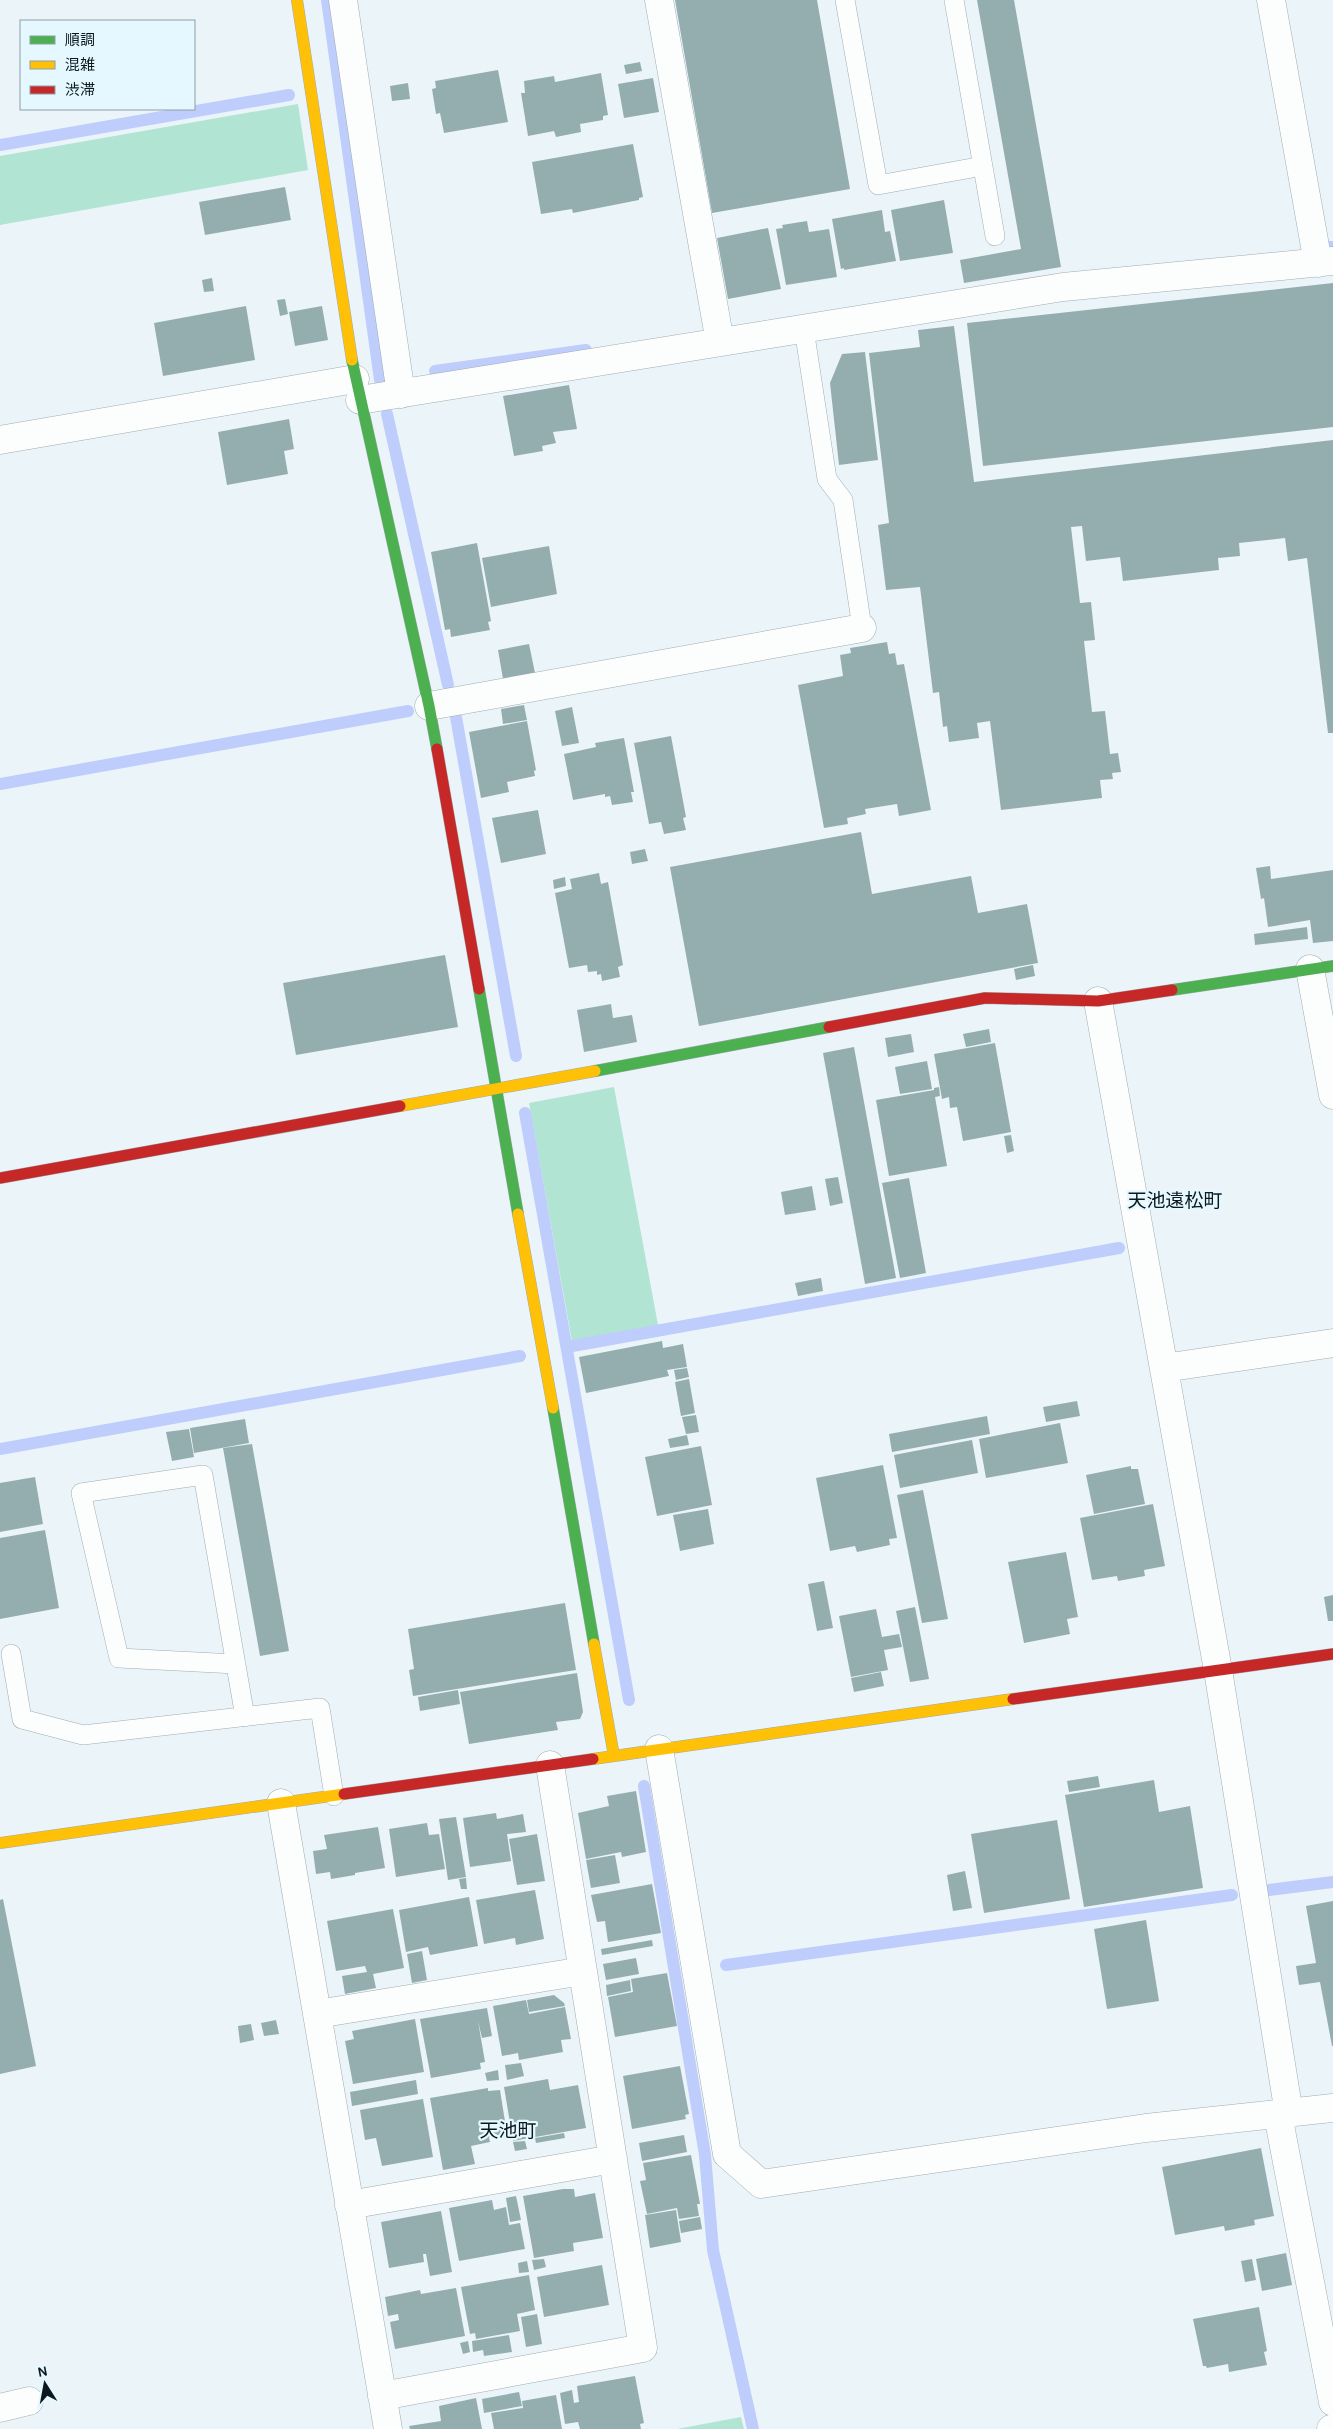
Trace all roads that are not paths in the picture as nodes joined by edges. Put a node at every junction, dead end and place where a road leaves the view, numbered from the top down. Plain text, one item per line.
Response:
1 (298, 0) edge
2 (343, 0) edge
3 (659, 0) edge
4 (846, 0) edge
5 (954, 0) edge
6 (1271, 0) edge
7 (983, 166) junction
8 (995, 236) dead end
9 (1326, 262) edge
10 (804, 329) junction
11 (720, 342) junction
12 (358, 389) junction
13 (401, 394) junction
14 (0, 440) edge
15 (862, 628) joint
16 (429, 706) junction
17 (1321, 967) edge
18 (1098, 1001) junction
19 (497, 1089) junction
20 (1333, 1095) edge
21 (0, 1178) edge
22 (1333, 1343) edge
23 (1164, 1368) junction
24 (11, 1654) dead end
25 (1333, 1654) edge
26 (236, 1664) junction
27 (1218, 1670) junction
28 (245, 1717) junction
29 (659, 1749) junction
30 (614, 1756) junction
31 (550, 1765) junction
32 (334, 1796) junction
33 (282, 1803) junction
34 (0, 1842) edge
35 (583, 1970) junction
36 (317, 2014) junction
37 (1333, 2108) edge
38 (1284, 2115) junction
39 (613, 2159) junction
40 (349, 2205) junction
41 (382, 2396) junction
42 (29, 2401) dead end
43 (1333, 2402) edge
44 (0, 2408) edge
45 (388, 2429) edge

1 - 12 street
2 - 13 street
3 - 11 street
4 - 7 lane
5 - 7 lane
6 - 9 street
7 - 8 lane
9 - 10 street
10 - 11 street
10 - 15 lane
11 - 13 street
12 - 13 street
12 - 14 street
12 - 16 street
15 - 16 street
16 - 19 street
17 - 18 street
17 - 20 street
18 - 19 street
18 - 23 street
19 - 21 street
19 - 30 street
22 - 23 street
23 - 27 street
24 - 28 lane
25 - 27 street
26 - 26 lane
26 - 28 lane
27 - 29 street
27 - 38 street
28 - 32 lane
29 - 30 street
29 - 38 street
30 - 31 street
31 - 32 street
31 - 35 street
32 - 33 street
33 - 34 street
33 - 36 street
35 - 36 street
35 - 39 street
36 - 40 street
37 - 38 street
38 - 43 street
39 - 40 street
39 - 41 street
40 - 41 street
41 - 45 street
42 - 44 street

